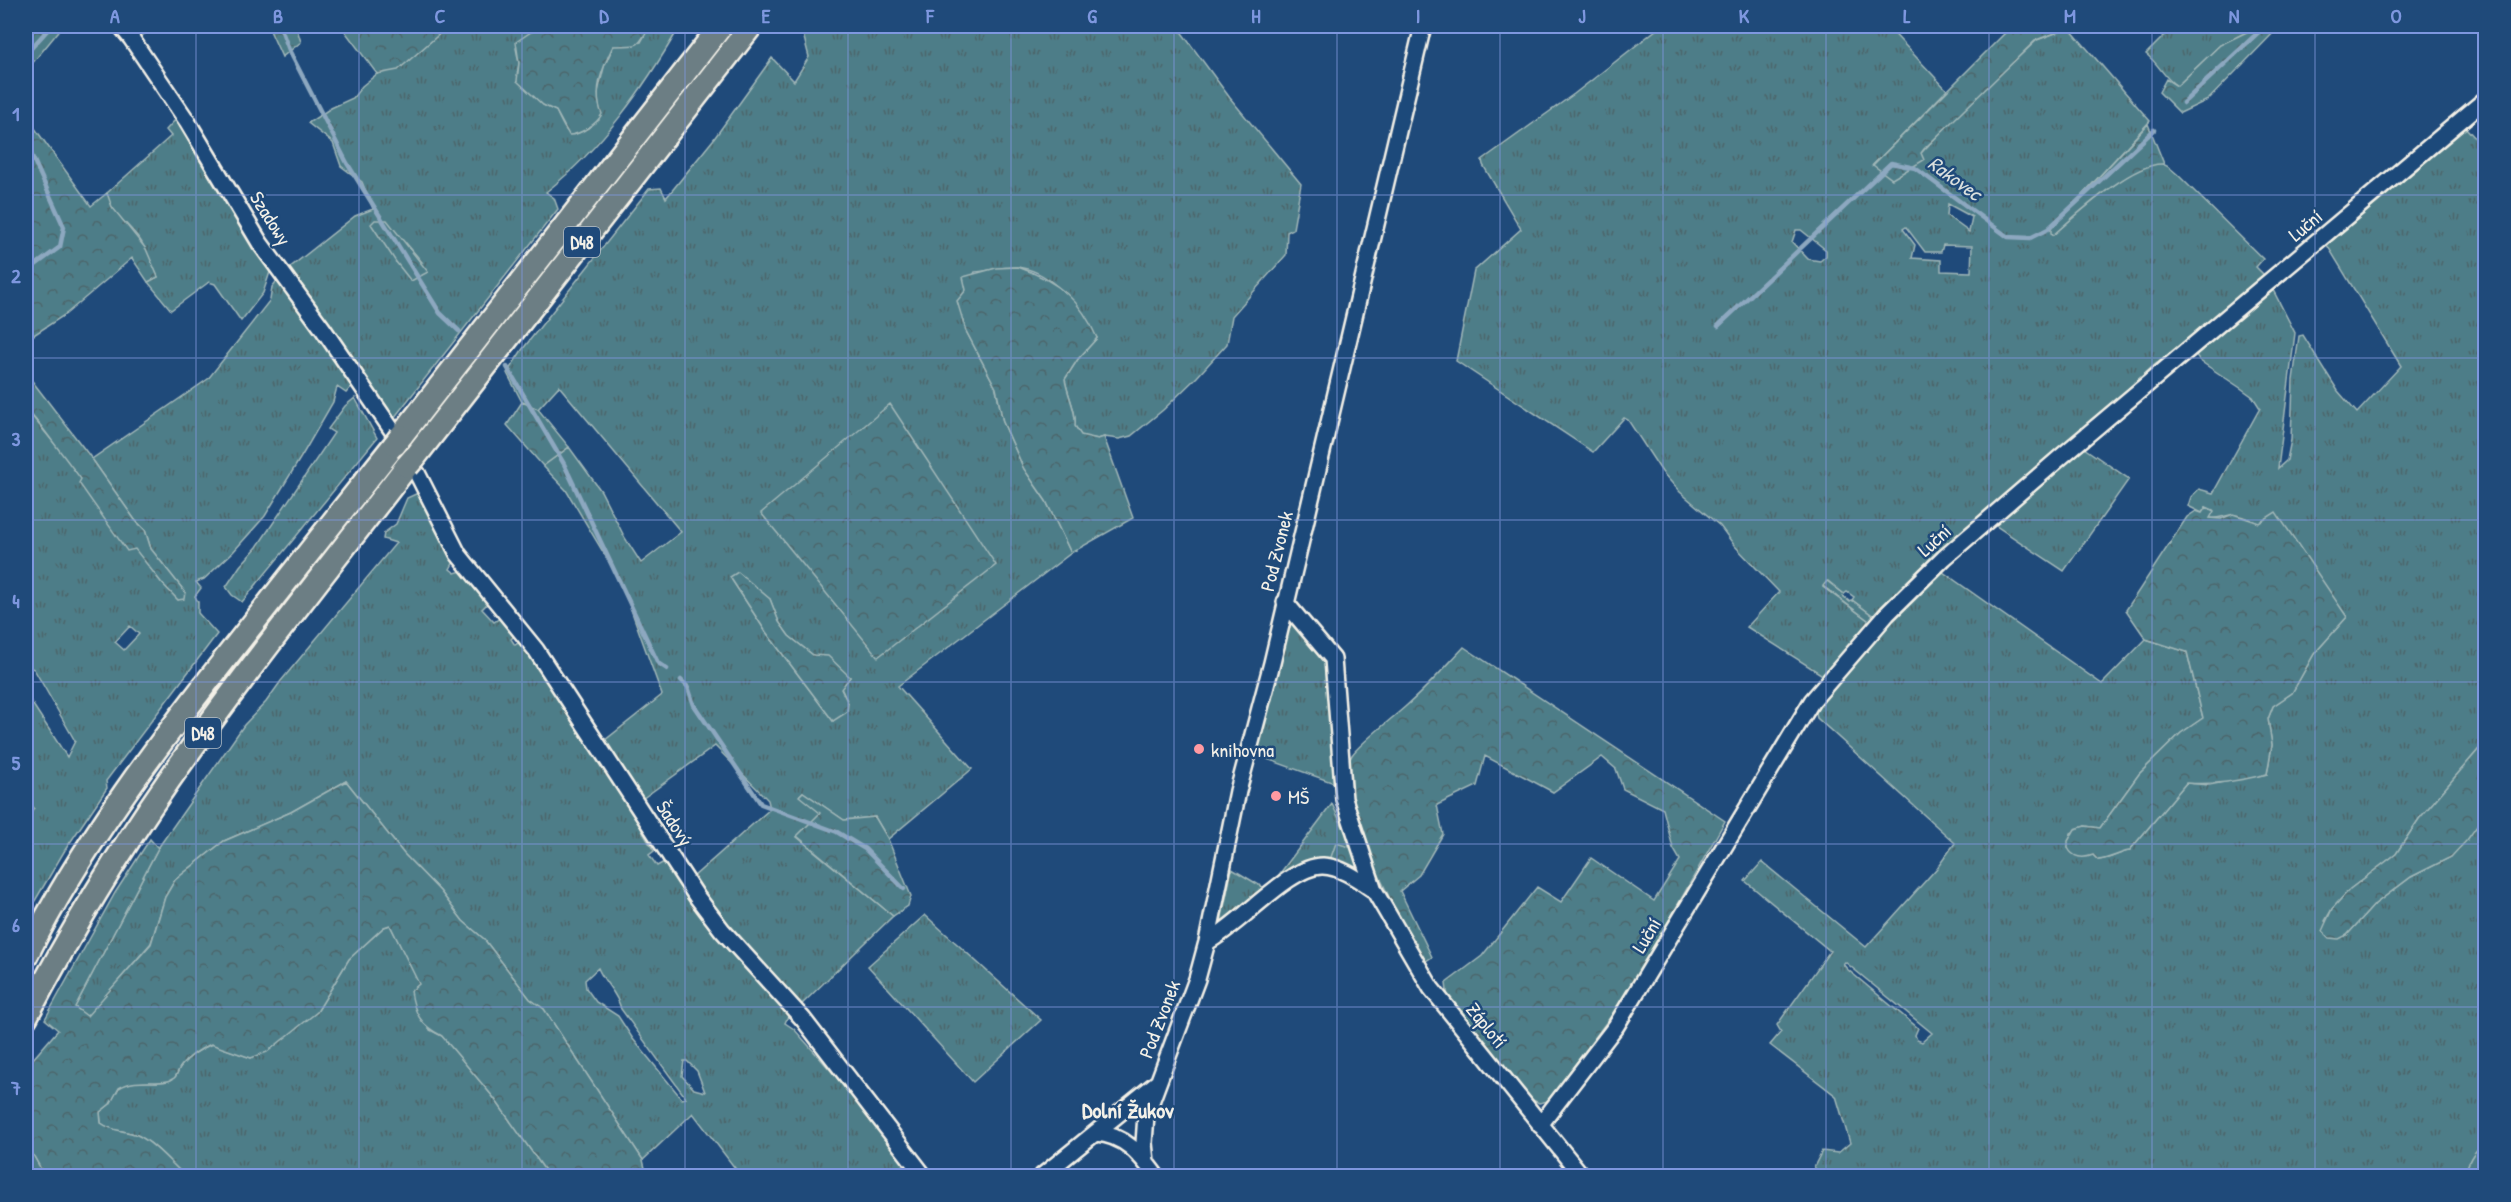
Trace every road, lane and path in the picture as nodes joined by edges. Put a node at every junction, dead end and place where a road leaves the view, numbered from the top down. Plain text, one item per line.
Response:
1 (120, 26) edge
2 (721, 26) edge
3 (750, 26) edge
4 (1423, 26) edge
5 (2486, 99) edge
6 (396, 437) junction
7 (413, 466) junction
8 (1285, 602) junction
9 (1374, 890) junction
10 (1207, 942) junction
11 (26, 956) edge
12 (26, 1017) edge
13 (1158, 1082) junction
14 (1540, 1125) junction
15 (1096, 1133) junction
16 (1146, 1162) junction
17 (1050, 1174) edge
18 (924, 1176) edge
19 (1156, 1176) edge
20 (1582, 1176) edge

1 - 6 street, Szadowy
2 - 6 highway, D48
3 - 7 highway, D48
4 - 8 street, Pod Zvonek
5 - 14 street, Luční
6 - 11 highway, D48
7 - 12 highway, D48
7 - 18 street, Šadový
8 - 9 street, Záplotí
8 - 10 street, Pod Zvonek
9 - 10 street, Záplotí
9 - 14 street, Záplotí
10 - 13 street, Pod Zvonek
13 - 15 street, Pod Zvonek
13 - 16 street, Pod Zvonek
14 - 20 street, Záplotí
15 - 16 street
15 - 17 street, Pod Zvonek
16 - 19 street

